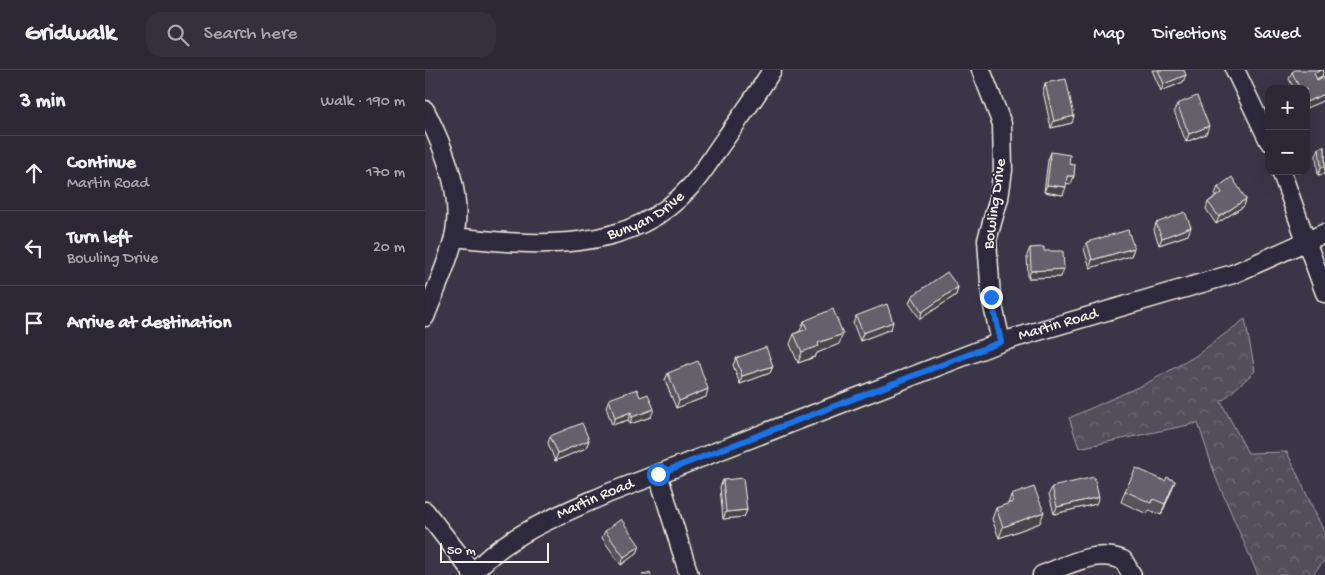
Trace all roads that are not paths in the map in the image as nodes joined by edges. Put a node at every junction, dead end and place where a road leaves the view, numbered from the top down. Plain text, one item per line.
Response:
1 (772, 70) edge
2 (981, 70) edge
3 (1235, 70) edge
4 (425, 110) edge
5 (1265, 133) edge
6 (1283, 175) edge
7 (1325, 233) edge
8 (454, 237) junction
9 (1307, 240) junction
10 (1325, 293) edge
11 (425, 317) edge
12 (1001, 342) junction
13 (658, 474) junction
14 (425, 512) edge
15 (472, 574) edge
16 (689, 575) edge
17 (1042, 575) edge
18 (1132, 575) edge

1 - 8 street, Bunyan Drive
2 - 12 street, Bowling Drive
3 - 5 street
4 - 8 street
6 - 9 street
7 - 9 street, Martin Road
8 - 11 street
9 - 10 street
9 - 12 street, Martin Road
12 - 13 street, Martin Road
13 - 15 street, Martin Road
13 - 16 street
14 - 15 street
17 - 18 street

